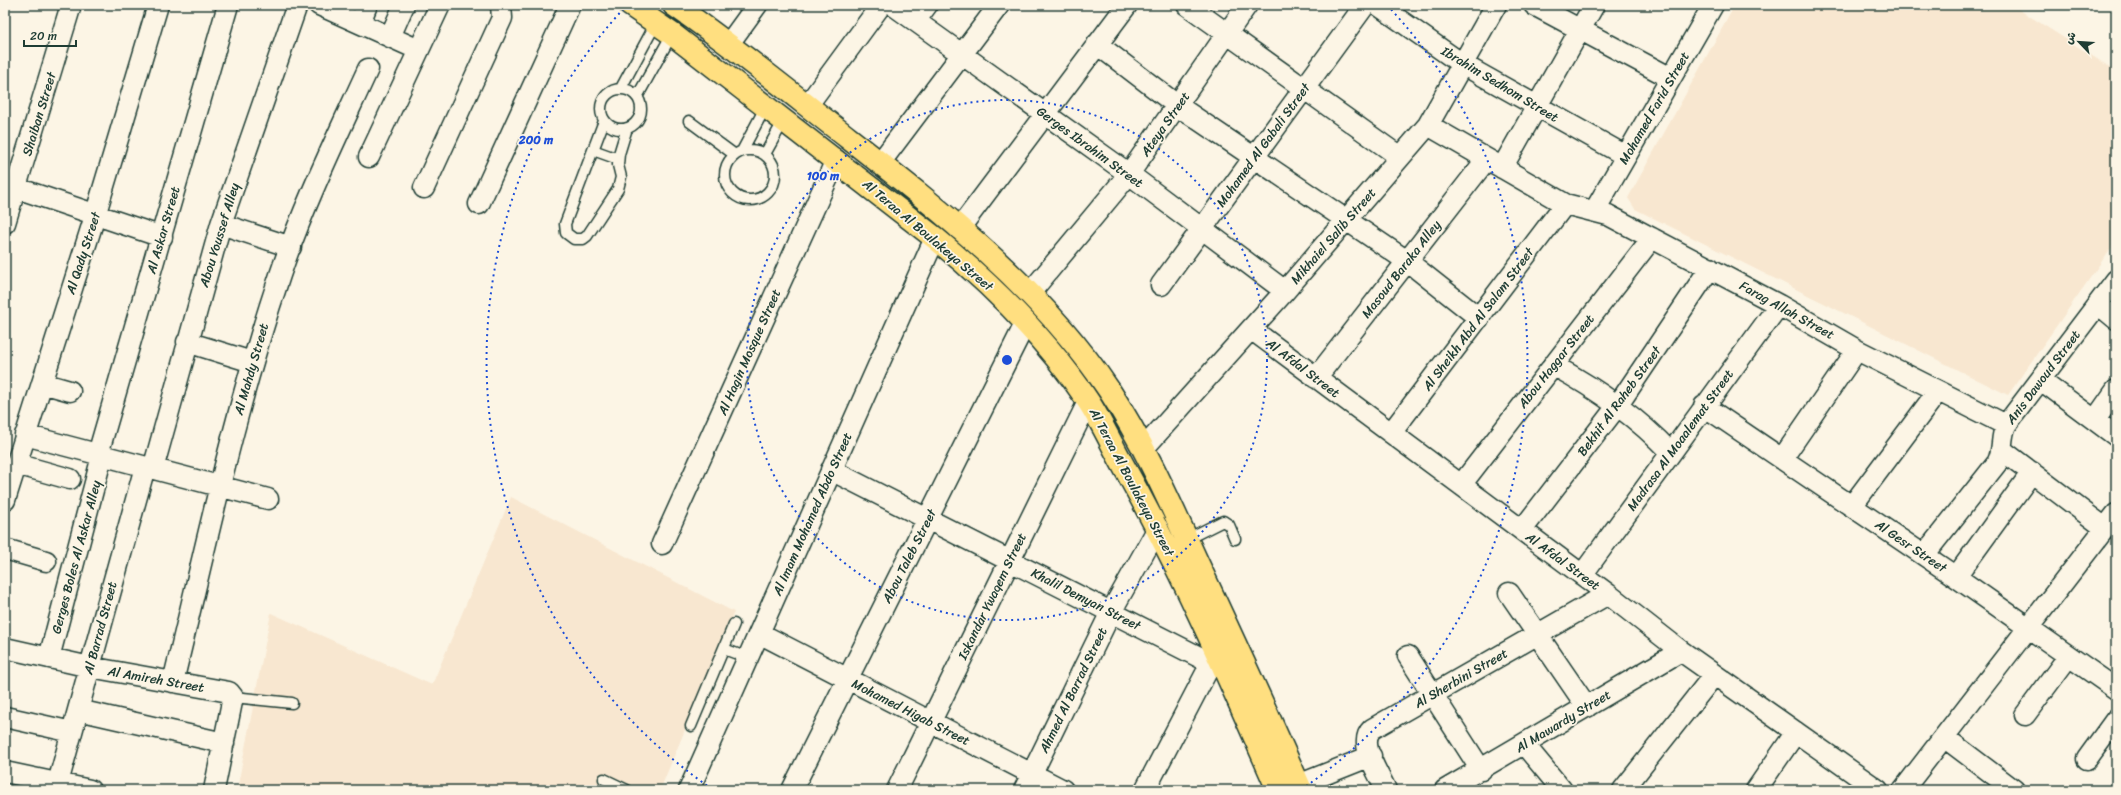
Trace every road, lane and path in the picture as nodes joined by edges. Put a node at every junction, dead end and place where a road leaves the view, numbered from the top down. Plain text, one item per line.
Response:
1 (71, 5) edge
2 (158, 5) edge
3 (228, 5) edge
4 (297, 5) edge
5 (319, 5) edge
6 (404, 5) edge
7 (440, 5) edge
8 (501, 5) edge
9 (570, 5) edge
10 (630, 5) edge
11 (757, 5) edge
12 (881, 5) edge
13 (893, 5) edge
14 (999, 5) edge
15 (1127, 5) edge
16 (1187, 5) edge
17 (1247, 5) edge
18 (1365, 5) edge
19 (1378, 5) edge
20 (1496, 5) edge
21 (1534, 5) edge
22 (1594, 5) edge
23 (1711, 6) edge
24 (680, 9) edge
25 (921, 13) edge
26 (364, 14) edge
27 (664, 28) junction
28 (1580, 30) junction
29 (1227, 34) junction
30 (390, 37) junction
31 (1097, 44) junction
32 (728, 45) junction
33 (419, 50) junction
34 (962, 55) junction
35 (1462, 64) junction
36 (368, 69) dead end
37 (1671, 78) junction
38 (621, 88) junction
39 (1305, 88) junction
40 (637, 97) junction
41 (766, 106) junction
42 (807, 106) junction
43 (1178, 106) junction
44 (1537, 106) junction
45 (1046, 115) junction
46 (784, 120) junction
47 (604, 121) junction
48 (689, 121) dead end
49 (1428, 125) junction
50 (628, 128) junction
51 (593, 150) junction
52 (738, 153) junction
53 (765, 154) junction
54 (1626, 156) junction
55 (369, 157) dead end
56 (1400, 157) junction
57 (1254, 158) junction
58 (618, 159) junction
59 (836, 160) junction
60 (880, 163) junction
61 (1494, 164) junction
62 (1129, 174) junction
63 (11, 186) edge
64 (424, 188) dead end
65 (479, 204) dead end
66 (1565, 204) junction
67 (1595, 210) junction
68 (95, 216) junction
69 (1347, 219) junction
70 (5, 223) edge
71 (221, 224) junction
72 (959, 229) junction
73 (1202, 229) junction
74 (162, 237) junction
75 (935, 238) junction
76 (1652, 238) junction
77 (291, 247) junction
78 (1407, 261) junction
79 (1710, 268) junction
80 (2116, 280) edge
81 (1161, 285) dead end
82 (1285, 291) junction
83 (1030, 293) junction
84 (2098, 304) junction
85 (1779, 305) junction
86 (1479, 318) junction
87 (2116, 319) edge
88 (1026, 322) junction
89 (1251, 329) junction
90 (188, 342) junction
91 (1857, 350) junction
92 (252, 362) junction
93 (1553, 365) junction
94 (1316, 378) junction
95 (2041, 380) junction
96 (42, 383) junction
97 (2116, 390) edge
98 (70, 391) dead end
99 (1938, 391) junction
100 (1088, 402) junction
101 (1618, 405) junction
102 (1704, 406) junction
103 (2095, 420) junction
104 (2006, 425) junction
105 (1391, 433) junction
106 (25, 435) junction
107 (2116, 436) edge
108 (1144, 448) junction
109 (2002, 450) junction
110 (1670, 452) junction
111 (100, 455) junction
112 (1782, 459) junction
113 (16, 464) junction
114 (149, 468) junction
115 (832, 470) junction
116 (2032, 472) junction
117 (70, 479) dead end
118 (1461, 485) junction
119 (220, 487) junction
120 (268, 499) dead end
121 (5, 500) edge
122 (1852, 506) junction
123 (928, 519) junction
124 (2111, 521) edge
125 (1158, 528) junction
126 (1522, 530) junction
127 (1187, 539) junction
128 (1235, 539) dead end
129 (662, 544) dead end
130 (5, 548) edge
131 (1924, 555) junction
132 (46, 561) dead end
133 (1010, 561) junction
134 (1582, 575) junction
135 (1956, 577) junction
136 (1509, 593) dead end
137 (1608, 594) junction
138 (1111, 612) junction
139 (734, 624) dead end
140 (2028, 627) junction
141 (759, 633) junction
142 (1537, 634) junction
143 (1216, 643) junction
144 (5, 648) edge
145 (724, 649) junction
146 (1681, 651) junction
147 (1408, 656) dead end
148 (2068, 657) junction
149 (49, 658) junction
150 (748, 658) junction
151 (90, 667) junction
152 (1714, 675) junction
153 (847, 679) junction
154 (173, 682) junction
155 (2114, 684) edge
156 (1433, 695) junction
157 (233, 697) junction
158 (292, 703) dead end
159 (1587, 707) junction
160 (78, 710) junction
161 (2025, 715) dead end
162 (5, 717) edge
163 (2116, 719) edge
164 (930, 722) junction
165 (691, 726) dead end
166 (72, 732) junction
167 (1796, 732) junction
168 (1944, 737) junction
169 (224, 743) junction
170 (1524, 744) junction
171 (1371, 756) junction
172 (2087, 759) dead end
173 (1481, 770) junction
174 (5, 772) edge
175 (604, 779) dead end
176 (1028, 782) edge
177 (57, 787) edge
178 (1292, 788) edge
179 (90, 790) edge
180 (214, 790) edge
181 (627, 790) edge
182 (689, 790) edge
183 (792, 790) edge
184 (897, 790) edge
185 (1063, 790) edge
186 (1145, 790) edge
187 (1386, 790) edge
188 (1445, 790) edge
189 (1562, 790) edge
190 (1623, 790) edge
191 (1756, 790) edge
192 (1878, 790) edge
193 (1903, 790) edge
194 (2014, 790) edge

1 - 63 street, Shaiban Street
2 - 68 street, Al Qady Street
3 - 74 street, Al Askar Street
4 - 71 street, Abou Youssef Alley
5 - 26 street
6 - 30 street
7 - 33 street
8 - 64 street
9 - 65 street
10 - 27 main road, Al Teraa Al Boulakeya Street
11 - 32 street
12 - 42 street
13 - 25 street, Gerges Ibrahim Street
14 - 34 street
15 - 31 street
16 - 29 street
17 - 29 street, Ateya Street
18 - 39 street, Mohamed Al Gabali Street
19 - 35 street, Ibrahim Sedhom Street
20 - 35 street, Mikhaiel Salib Street
21 - 28 street
22 - 28 street, Masoud Baraka Alley
23 - 37 street, Mohamed Farid Street
24 - 27 main road
24 - 32 main road, Al Teraa Al Boulakeya Street
25 - 34 street, Gerges Ibrahim Street
26 - 30 street
27 - 38 lane
27 - 40 lane
27 - 41 main road, Al Teraa Al Boulakeya Street
28 - 37 street
28 - 44 street, Masoud Baraka Alley
29 - 39 street
29 - 43 street, Ateya Street
30 - 33 street
31 - 43 street
31 - 45 street
32 - 42 main road, Al Teraa Al Boulakeya Street
33 - 55 street
34 - 45 street, Gerges Ibrahim Street
34 - 60 street
35 - 44 street, Ibrahim Sedhom Street
35 - 49 street, Mikhaiel Salib Street
36 - 77 street, Al Mahdy Street
37 - 54 street, Mohamed Farid Street
38 - 40 lane
38 - 47 lane
39 - 56 street
39 - 57 street, Mohamed Al Gabali Street
40 - 50 lane
41 - 46 main road, Al Teraa Al Boulakeya Street
41 - 52 lane
42 - 60 main road, Al Teraa Al Boulakeya Street
43 - 57 street
43 - 62 street, Ateya Street
44 - 54 street, Ibrahim Sedhom Street
44 - 61 street, Masoud Baraka Alley
45 - 62 street, Gerges Ibrahim Street
45 - 72 street
46 - 53 lane
46 - 59 main road, Al Teraa Al Boulakeya Street
47 - 50 lane
47 - 51 lane
48 - 52 lane
49 - 56 street, Mikhaiel Salib Street
49 - 61 street, Farag Allah Street
50 - 58 lane
51 - 58 lane
51 - 58 lane
52 - 53 lane
52 - 53 lane
54 - 67 street, Mohamed Farid Street
56 - 69 street, Mikhaiel Salib Street
57 - 69 street
57 - 73 street, Mohamed Al Gabali Street
59 - 75 main road, Al Teraa Al Boulakeya Street
59 - 129 street, Al Hagin Mosque Street
60 - 72 main road, Al Teraa Al Boulakeya Street
61 - 66 street, Farag Allah Street
61 - 78 street, Masoud Baraka Alley
62 - 73 street, Gerges Ibrahim Street
62 - 83 street, Ateya Street
63 - 68 street
63 - 70 street, Shaiban Street
66 - 67 street, Farag Allah Street
66 - 86 street, Al Sheikh Abd Al Salam Street
67 - 76 street, Farag Allah Street
68 - 74 street
68 - 96 street, Al Qady Street
69 - 78 street
69 - 82 street, Mikhaiel Salib Street
71 - 77 street
71 - 90 street, Abou Youssef Alley
72 - 83 main road, Al Teraa Al Boulakeya Street
73 - 81 street, Mohamed Al Gabali Street
73 - 82 street, Gerges Ibrahim Street
74 - 111 street, Al Askar Street
75 - 88 main road, Al Teraa Al Boulakeya Street
75 - 115 street, Al Imam Mohamed Abdo Street
76 - 79 street, Farag Allah Street
76 - 93 street, Abou Haggar Street
77 - 92 street, Al Mahdy Street
78 - 86 street
78 - 94 street, Masoud Baraka Alley
79 - 85 street, Farag Allah Street
79 - 101 street, Bekhit Al Raheb Street
80 - 84 street, Anis Dawoud Street
82 - 89 street, Mikhaiel Salib Street
83 - 108 main road, Al Teraa Al Boulakeya Street
84 - 87 street
84 - 95 street, Anis Dawoud Street
85 - 91 street, Farag Allah Street
85 - 102 street, Madrasa Al Moaalemat Street
86 - 105 street, Al Sheikh Abd Al Salam Street
88 - 100 main road, Al Teraa Al Boulakeya Street
88 - 123 street, Abou Taleb Street
89 - 94 street, Al Afdal Street
89 - 108 street, Mikhaiel Salib Street
90 - 92 street
90 - 114 street, Abou Youssef Alley
91 - 99 street, Farag Allah Street
91 - 112 street
92 - 119 street, Al Mahdy Street
93 - 101 street
93 - 118 street, Abou Haggar Street
94 - 105 street, Al Afdal Street
95 - 103 street
95 - 104 street, Anis Dawoud Street
96 - 98 street
96 - 106 street, Al Qady Street
97 - 103 street
99 - 104 street, Farag Allah Street
99 - 122 street
100 - 125 main road, Al Teraa Al Boulakeya Street
100 - 133 street, Iskandar Ywaqem Street
101 - 110 street
101 - 126 street, Bekhit Al Raheb Street
102 - 110 street, Madrasa Al Moaalemat Street
102 - 112 street, Al Gesr Street
103 - 107 street
104 - 109 street, Anis Dawoud Street
105 - 118 street, Al Afdal Street
106 - 111 street
106 - 113 street, Al Qady Street
108 - 127 main road, Al Teraa Al Boulakeya Street
109 - 116 street
109 - 131 street, Anis Dawoud Street
110 - 134 street, Madrasa Al Moaalemat Street
111 - 114 street
111 - 149 street, Gerges Boles Al Askar Alley
112 - 122 street, Al Gesr Street
113 - 117 street
113 - 121 street, Al Qady Street
114 - 119 street
114 - 151 street, Al Barrad Street
115 - 123 street, Khalil Demyan Street
115 - 141 street, Al Imam Mohamed Abdo Street
116 - 124 street
116 - 135 street
118 - 126 street, Al Afdal Street
119 - 120 street
119 - 154 street, Al Mahdy Street
122 - 131 street, Al Gesr Street
123 - 133 street, Khalil Demyan Street
123 - 153 street, Abou Taleb Street
124 - 140 street
125 - 138 street, Ahmed Al Barrad Street
125 - 143 main road, Al Teraa Al Boulakeya Street
126 - 134 street, Al Afdal Street
127 - 128 lane
127 - 143 main road, Al Teraa Al Boulakeya Street
130 - 132 street
131 - 135 street, Al Gesr Street
133 - 138 street, Khalil Demyan Street
133 - 164 street, Iskandar Ywaqem Street
134 - 137 street, Al Afdal Street
135 - 140 street, Al Gesr Street
136 - 142 street
137 - 142 street, Al Sherbini Street
137 - 146 street, Al Afdal Street
138 - 143 street, Khalil Demyan Street
138 - 176 street, Ahmed Al Barrad Street
139 - 145 lane
140 - 148 street, Al Gesr Street
140 - 168 street
141 - 150 street, Al Imam Mohamed Abdo Street
141 - 153 street, Mohamed Higab Street
142 - 156 street, Al Sherbini Street
142 - 159 street
143 - 178 main road, Al Teraa Al Boulakeya Street
143 - 186 street
144 - 149 street, Al Amireh Street
145 - 150 lane
145 - 165 lane
146 - 152 street, Al Afdal Street
146 - 159 street, Al Mawardy Street
147 - 156 street
148 - 155 street, Al Gesr Street
148 - 161 street
149 - 151 street, Al Amireh Street
150 - 182 street, Al Imam Mohamed Abdo Street
151 - 154 street, Al Amireh Street
151 - 160 street, Al Barrad Street
152 - 167 street, Al Afdal Street
152 - 190 street
153 - 164 street, Mohamed Higab Street
153 - 183 street, Abou Taleb Street
154 - 157 street, Al Amireh Street
156 - 171 street, Al Sherbini Street
156 - 173 street
157 - 158 lane
157 - 169 street
159 - 170 street, Al Mawardy Street
160 - 166 street, Al Barrad Street
160 - 169 street
162 - 166 street
163 - 172 street
164 - 176 street, Mohamed Higab Street
164 - 184 street, Iskandar Ywaqem Street
166 - 177 street, Al Barrad Street
167 - 191 street
167 - 192 street, Al Afdal Street
168 - 193 street
168 - 194 street
169 - 180 street
170 - 173 street, Al Mawardy Street
170 - 189 street
171 - 178 street
171 - 187 street, Al Sherbini Street
173 - 188 street, Al Mawardy Street
174 - 177 street
175 - 181 lane
176 - 185 street, Mohamed Higab Street
177 - 179 street

